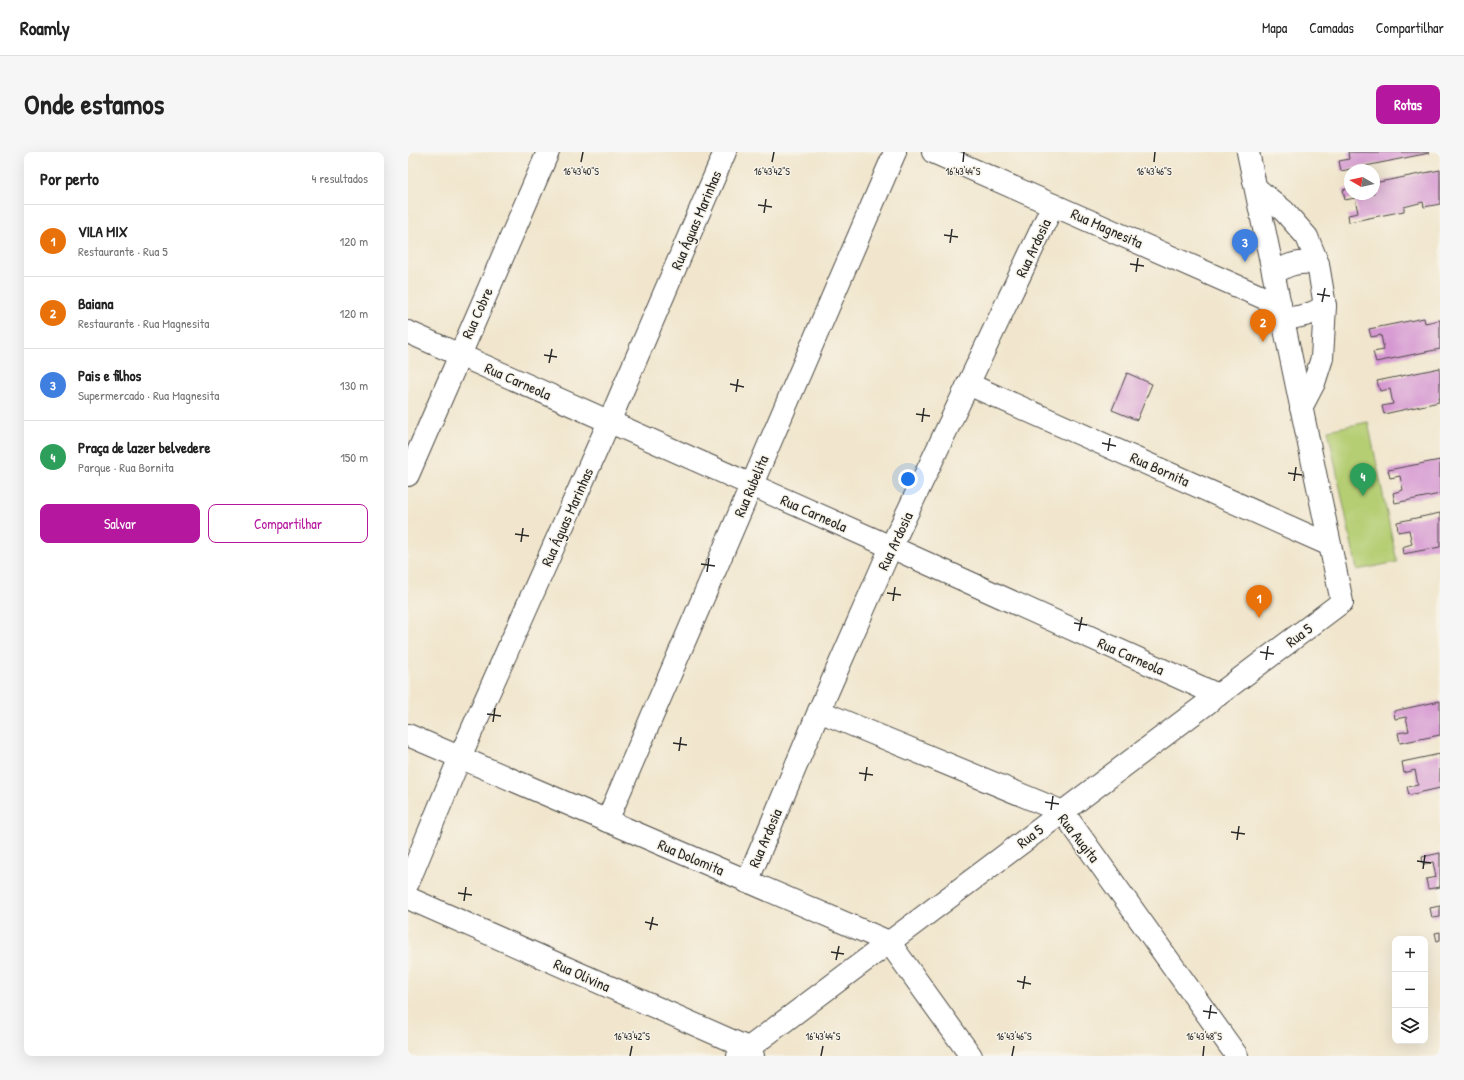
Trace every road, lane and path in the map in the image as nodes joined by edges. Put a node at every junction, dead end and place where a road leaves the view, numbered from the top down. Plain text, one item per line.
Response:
1 (548, 152) edge
2 (725, 152) edge
3 (895, 152) edge
4 (933, 152) edge
5 (1248, 152) edge
6 (1256, 188) junction
7 (1053, 205) junction
8 (1318, 264) junction
9 (1274, 274) junction
10 (1325, 306) junction
11 (1282, 312) junction
12 (408, 332) edge
13 (459, 355) junction
14 (968, 384) junction
15 (1301, 408) junction
16 (609, 422) junction
17 (408, 475) edge
18 (751, 485) junction
19 (1330, 545) junction
20 (891, 547) junction
21 (1218, 696) junction
22 (819, 711) junction
23 (408, 734) edge
24 (460, 757) junction
25 (1063, 812) junction
26 (606, 821) junction
27 (747, 882) junction
28 (408, 883) edge
29 (408, 898) edge
30 (889, 942) junction
31 (746, 1053) edge
32 (971, 1056) edge
33 (1237, 1056) edge

1 - 13 street, Rua Cobre
2 - 16 street, Rua Águas Marinhas
3 - 18 street, Rua Rubelita
4 - 7 street, Rua Magnesita
5 - 6 street
6 - 8 street
6 - 9 street
7 - 11 street, Rua Magnesita
7 - 14 street, Rua Ardosia
8 - 9 street
8 - 10 street
9 - 11 street
10 - 11 street
10 - 15 street
11 - 15 street
12 - 13 street, Rua Carneola
13 - 16 street, Rua Carneola
13 - 17 street, Rua Cobre
14 - 19 street, Rua Bornita
14 - 20 street, Rua Ardosia
15 - 19 street
16 - 18 street, Rua Carneola
16 - 24 street, Rua Águas Marinhas
18 - 20 street, Rua Carneola
18 - 26 street, Rua Rubelita
19 - 21 street, Rua 5
20 - 21 street, Rua Carneola
20 - 22 street, Rua Ardosia
21 - 25 street, Rua 5
22 - 25 street, Rua Augita
22 - 27 street, Rua Ardosia
23 - 24 street, Rua Dolomita
24 - 26 street, Rua Dolomita
24 - 28 street, Rua Águas Marinhas
25 - 30 street, Rua 5
25 - 33 street, Rua Augita
26 - 27 street, Rua Dolomita
27 - 30 street, Rua Dolomita
29 - 31 street, Rua Olivina
30 - 31 street, Rua 5
30 - 32 street

